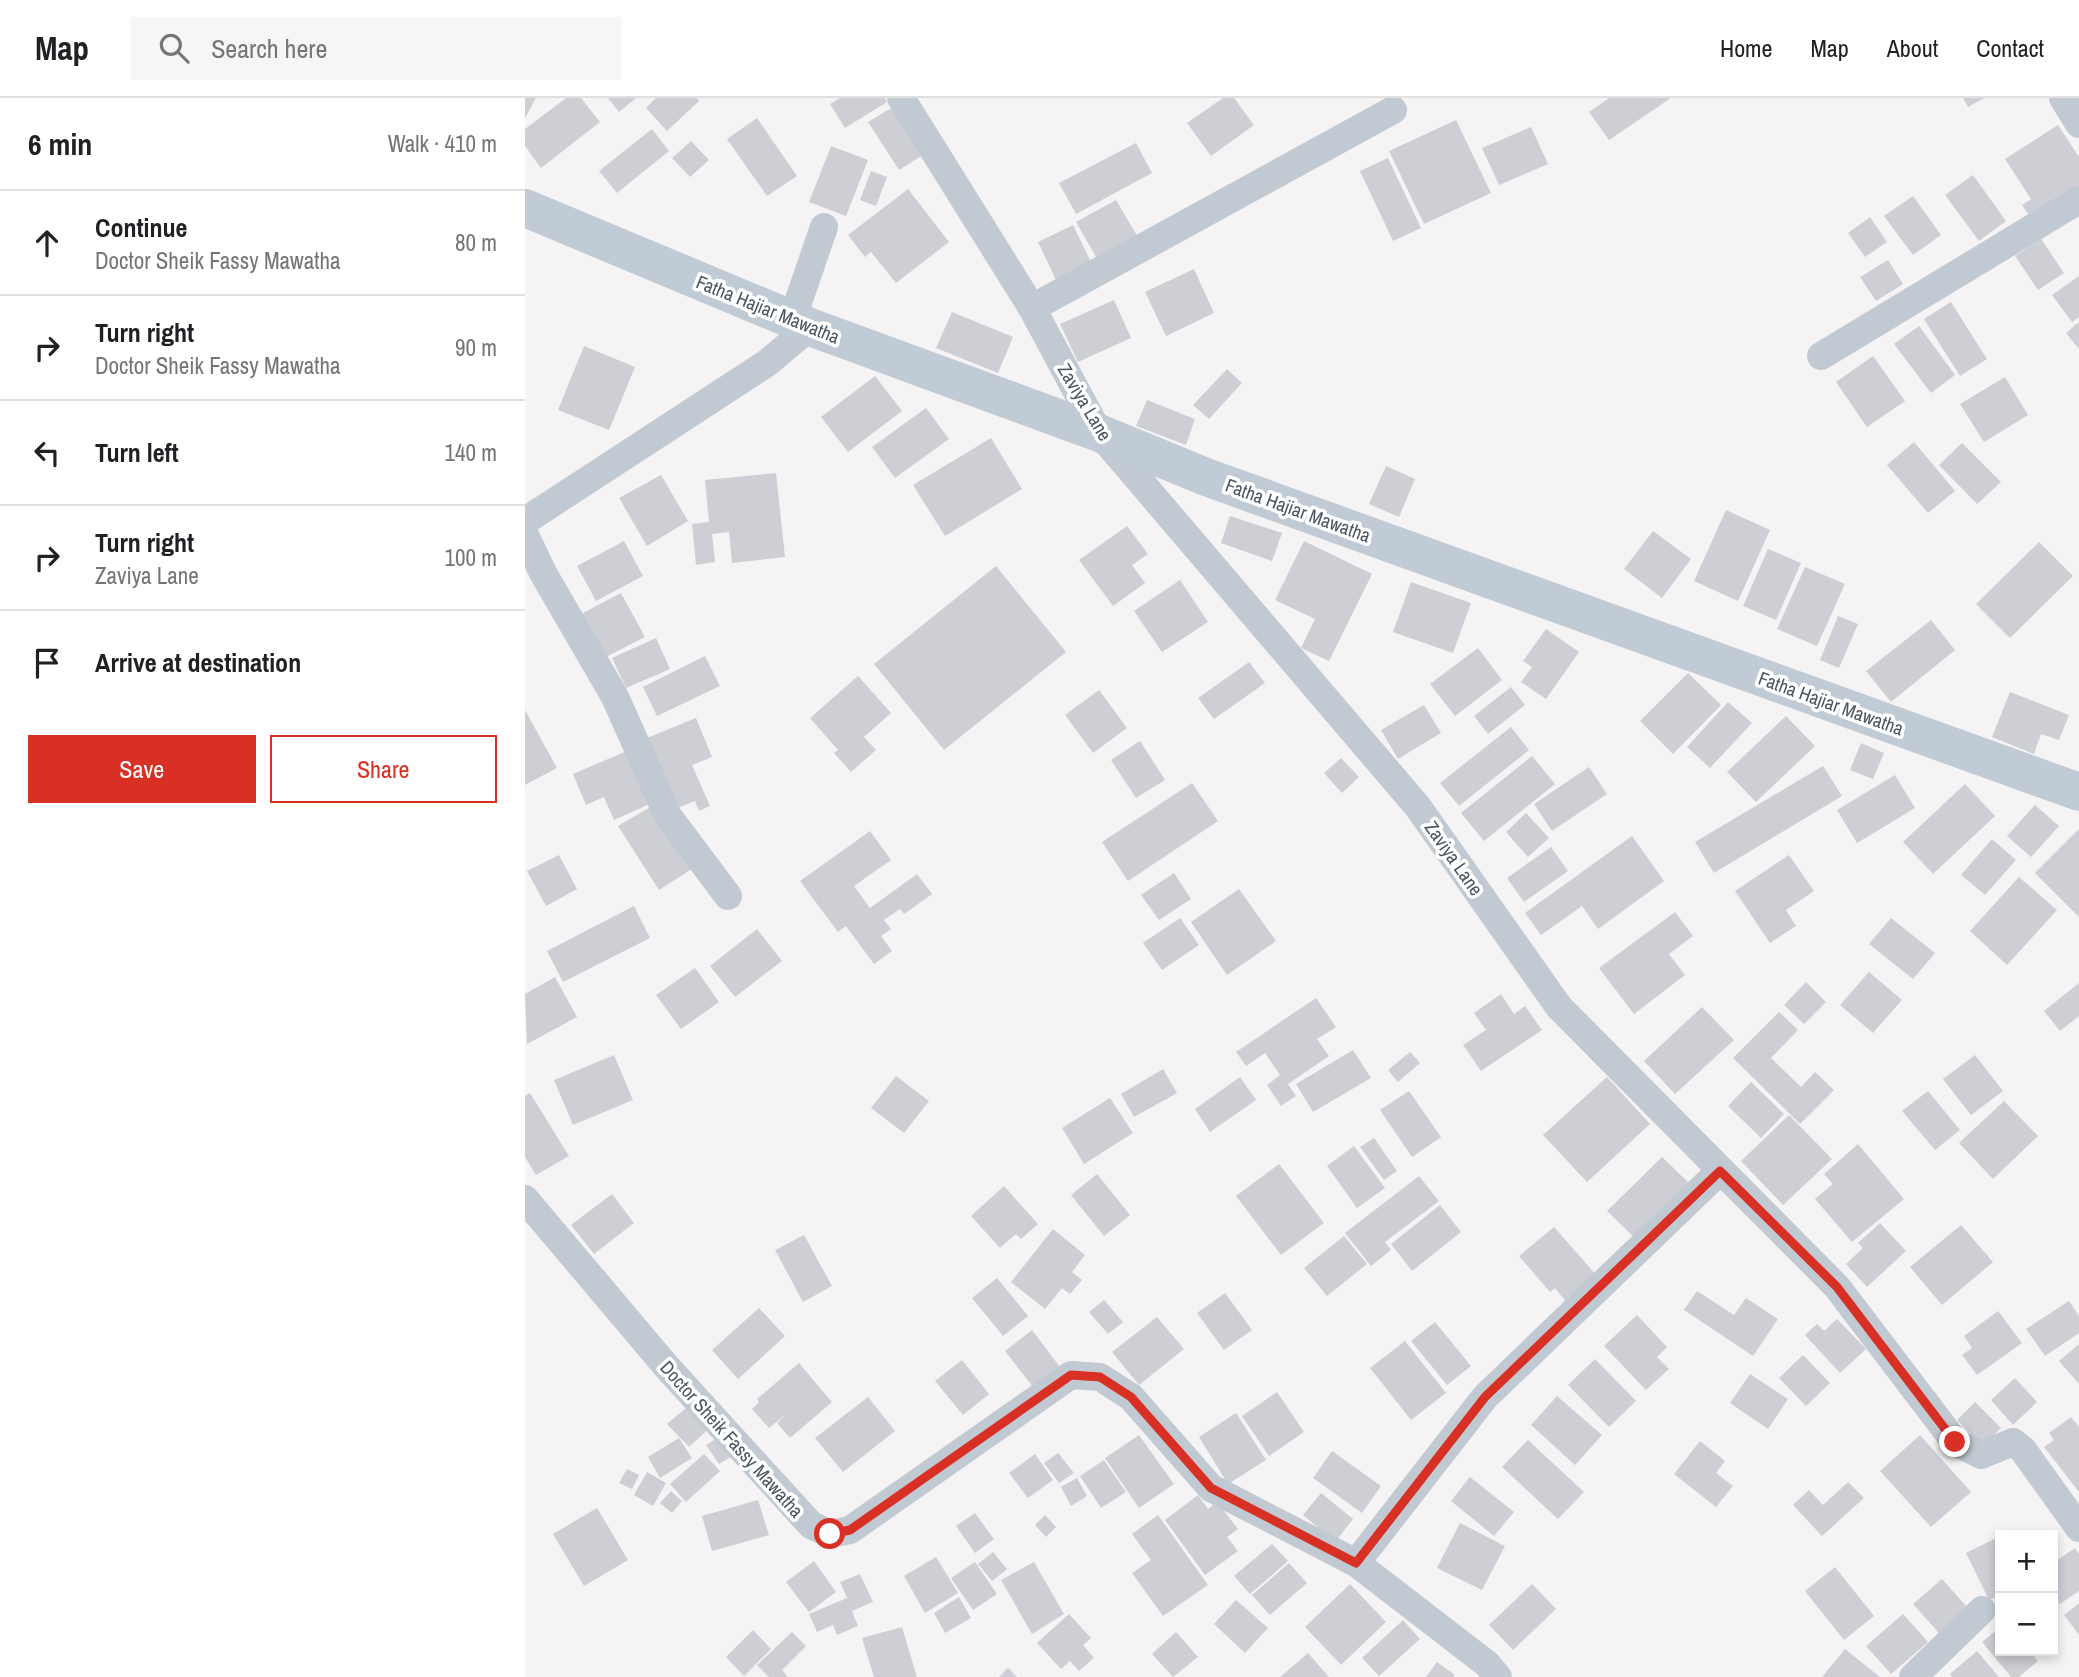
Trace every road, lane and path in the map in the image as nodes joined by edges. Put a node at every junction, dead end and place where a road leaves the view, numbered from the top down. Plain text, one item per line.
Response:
1 (901, 98) edge
2 (2063, 98) edge
3 (1393, 110) dead end
4 (2079, 124) edge
5 (2079, 200) edge
6 (525, 208) edge
7 (824, 227) dead end
8 (1032, 308) junction
9 (801, 323) junction
10 (1821, 356) dead end
11 (1099, 433) junction
12 (525, 521) edge
13 (525, 535) edge
14 (2079, 792) edge
15 (728, 896) dead end
16 (1720, 1171) junction
17 (525, 1199) edge
18 (2079, 1528) edge
19 (1356, 1563) junction
20 (1982, 1609) dead end
21 (1498, 1677) edge
22 (1913, 1677) edge

1 - 8 street, Zaviya Lane
2 - 4 street
3 - 8 street
5 - 10 street
6 - 9 street, Fatha Hajiar Mawatha
7 - 9 street
8 - 11 street, Zaviya Lane
9 - 11 street, Fatha Hajiar Mawatha
9 - 12 street
11 - 14 street, Fatha Hajiar Mawatha
11 - 16 street, Zaviya Lane
13 - 15 street
16 - 18 street, Zaviya Lane
16 - 19 street
17 - 19 street, Doctor Sheik Fassy Mawatha
19 - 21 street, Doctor Sheik Fassy Mawatha
20 - 22 street

